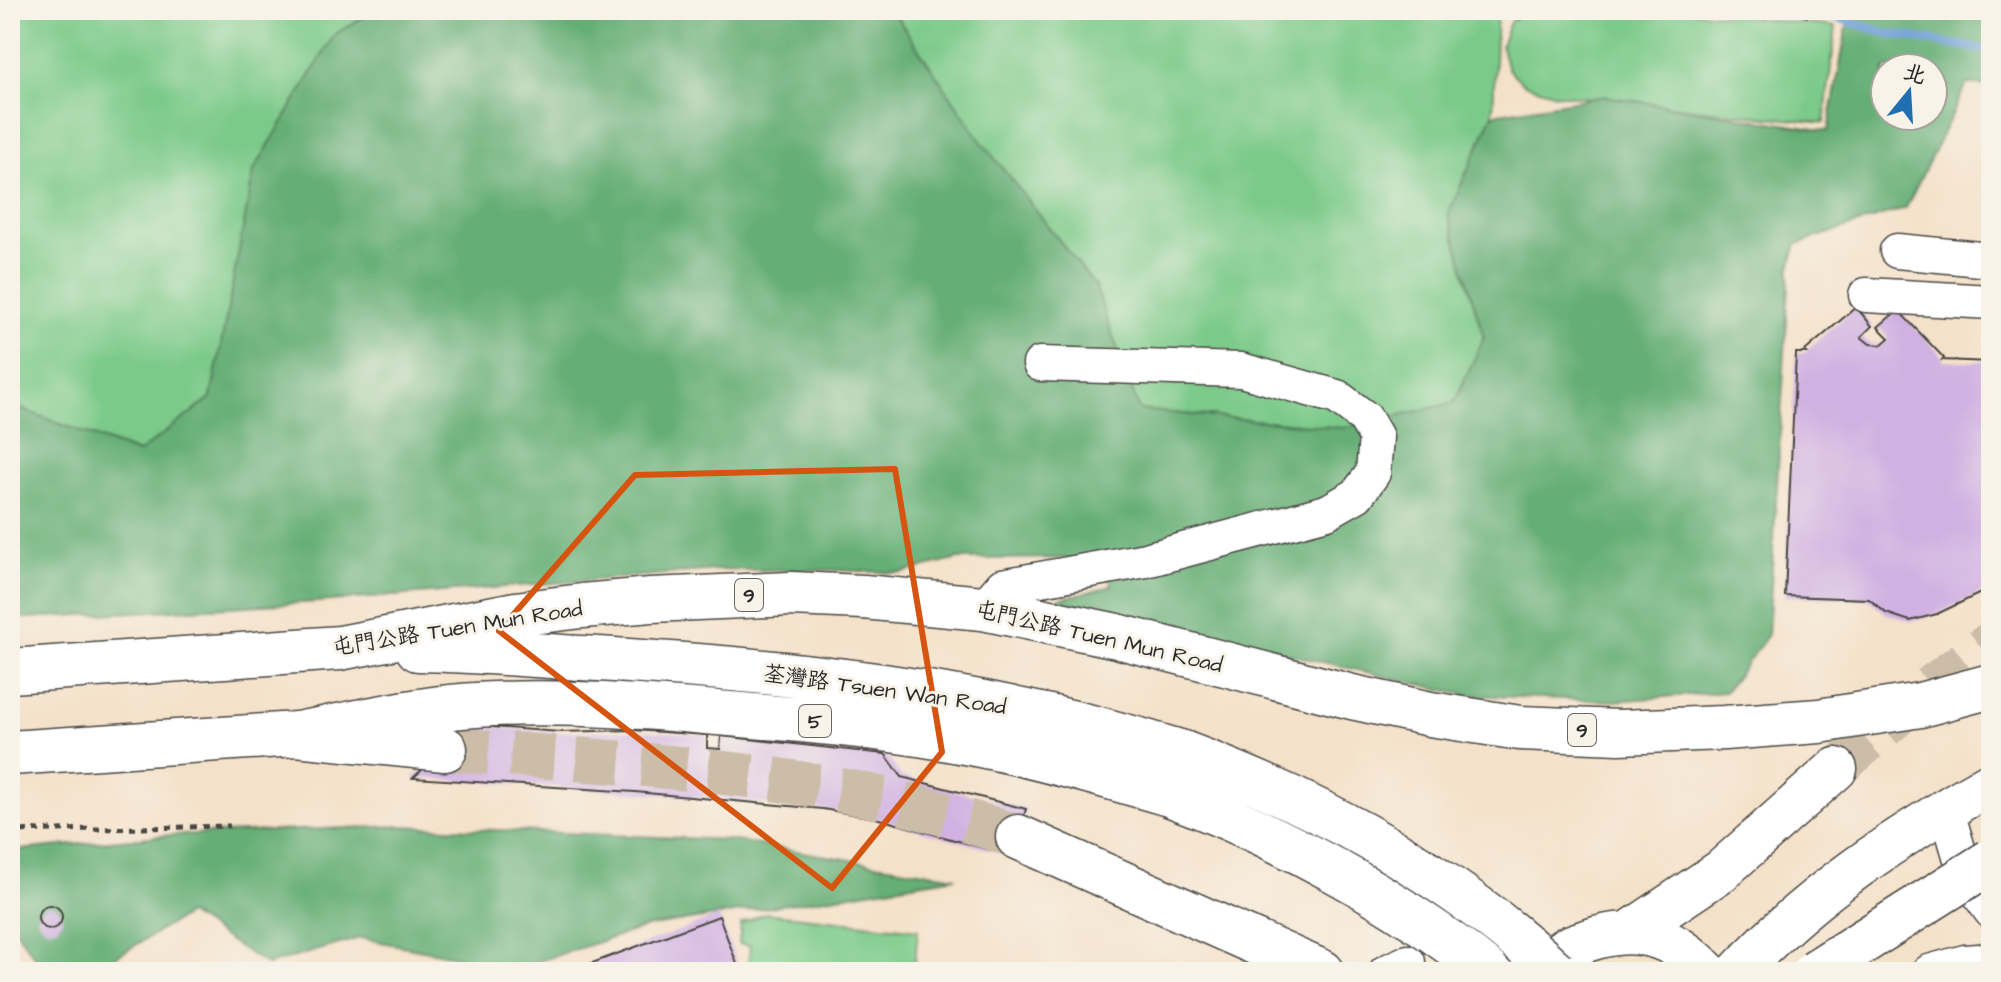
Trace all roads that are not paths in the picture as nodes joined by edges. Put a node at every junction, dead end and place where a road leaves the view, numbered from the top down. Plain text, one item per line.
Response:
1 (1897, 251) dead end
2 (1991, 260) edge
3 (1866, 295) dead end
4 (1991, 302) edge
5 (1040, 364) dead end
6 (983, 608) junction
7 (340, 648) junction
8 (10, 671) edge
9 (1991, 686) edge
10 (296, 734) junction
11 (445, 749) tunnel mouth
12 (10, 753) edge
13 (1836, 769) tunnel mouth
14 (1991, 783) edge
15 (1946, 808) junction
16 (1018, 837) tunnel mouth
17 (1991, 861) edge
18 (1991, 911) edge
19 (1630, 932) junction
20 (1991, 960) edge
21 (1322, 972) edge
22 (1488, 972) edge
23 (1548, 972) edge
24 (1555, 972) edge
25 (1707, 972) edge
26 (1738, 972) edge
27 (1815, 972) edge
28 (1929, 972) edge

1 - 2 street
3 - 4 street
5 - 6 street
6 - 7 highway, 屯門公路 Tuen Mun Road / 9
6 - 9 highway, 屯門公路 Tuen Mun Road / 9
7 - 8 highway, 屯門公路 Tuen Mun Road / 9
7 - 24 highway, 荃灣路 Tsuen Wan Road / 5, bridge
10 - 11 highway
10 - 12 highway
10 - 22 highway, 荃灣路 Tsuen Wan Road / 5, bridge
13 - 19 main road
14 - 15 main road
15 - 18 street
15 - 26 main road
16 - 21 highway
17 - 27 highway, bridge
19 - 23 main road
19 - 25 main road
20 - 28 street

